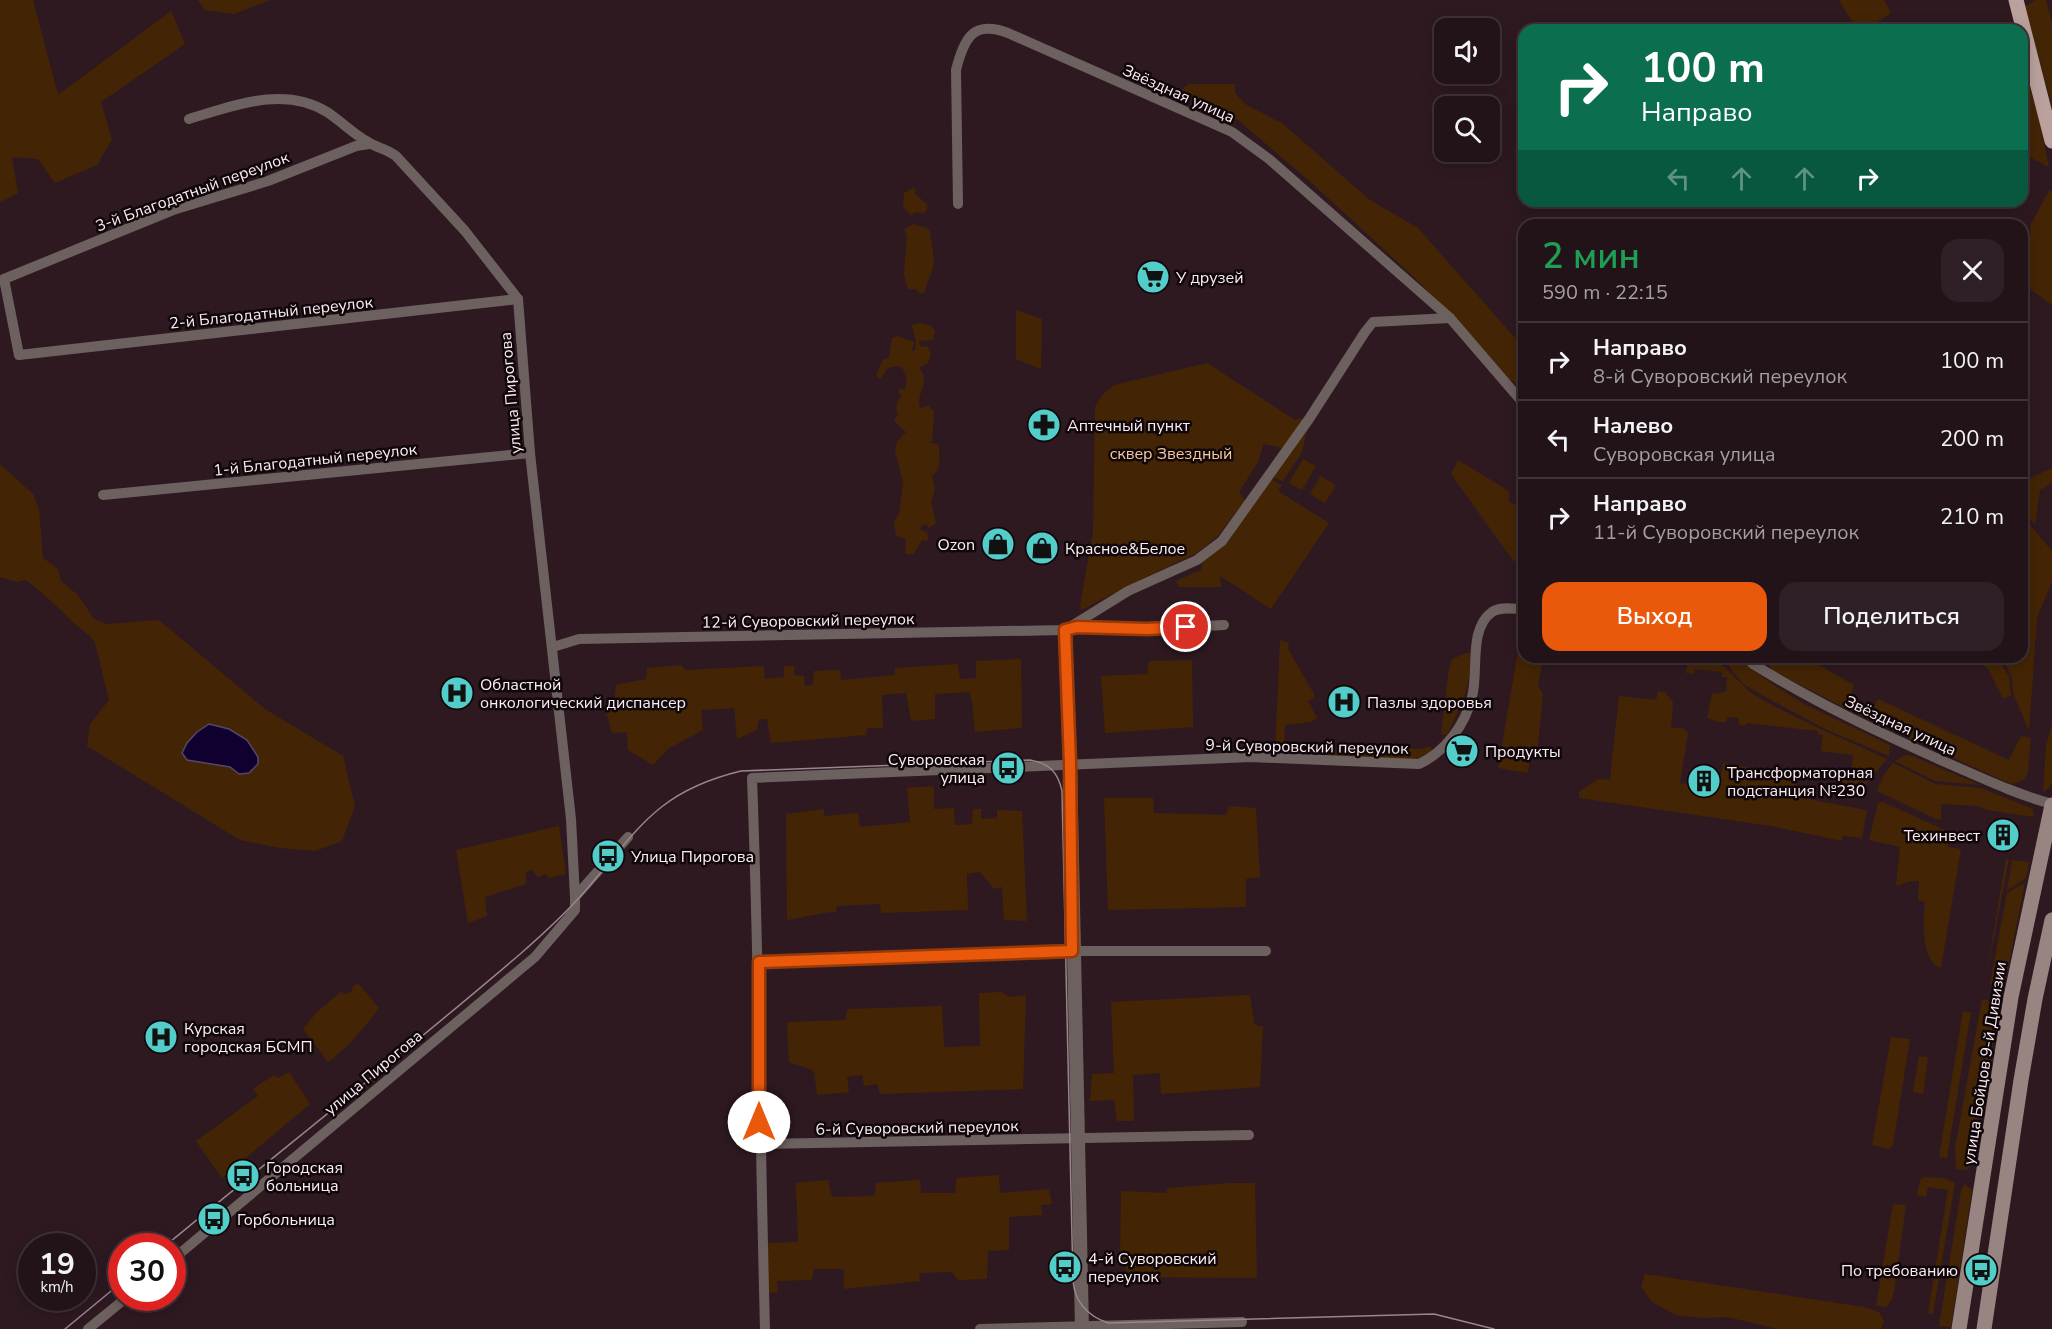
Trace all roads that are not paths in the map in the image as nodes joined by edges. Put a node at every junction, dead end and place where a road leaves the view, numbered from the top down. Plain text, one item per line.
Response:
1 (2016, 0) edge
2 (2022, 24) edge
3 (2028, 47) edge
4 (189, 118) dead end
5 (2052, 141) edge
6 (369, 144) junction
7 (958, 204) dead end
8 (518, 299) junction
9 (1450, 318) junction
10 (28, 354) joint
11 (1518, 397) edge
12 (530, 453) junction
13 (103, 495) dead end
14 (1518, 609) edge
15 (1224, 625) dead end
16 (1065, 630) junction
17 (553, 647) junction
18 (1752, 663) edge
19 (1070, 763) junction
20 (2052, 804) edge
21 (628, 837) dead end
22 (575, 897) junction
23 (2052, 920) edge
24 (1072, 951) junction
25 (1266, 951) dead end
26 (759, 962) junction
27 (1249, 1135) dead end
28 (1076, 1139) junction
29 (759, 1144) junction
30 (186, 1248) edge
31 (110, 1311) edge
32 (1242, 1322) dead end
33 (1082, 1328) edge
34 (88, 1329) edge
35 (765, 1329) edge
36 (980, 1329) edge
37 (1959, 1329) edge
38 (1984, 1329) edge

1 - 2 main road
3 - 5 main road
4 - 6 street
6 - 8 street
6 - 10 street, 3-й Благодатный переулок
7 - 9 street, Звёздная улица
8 - 10 street, 2-й Благодатный переулок
8 - 12 street, улица Пирогова
9 - 11 street, Звёздная улица
9 - 16 street
12 - 13 street, 1-й Благодатный переулок
12 - 17 street, улица Пирогова
14 - 19 street, 9-й Суворовский переулок
15 - 16 street, 12-й Суворовский переулок
16 - 17 street, 12-й Суворовский переулок
16 - 19 street
17 - 22 street, улица Пирогова
18 - 20 street, Звёздная улица
19 - 24 street
19 - 26 street, 9-й Суворовский переулок
20 - 37 main road, улица Бойцов 9-й Дивизии
21 - 22 street, улица Пирогова
22 - 30 street, улица Пирогова
23 - 38 main road
24 - 25 street
24 - 26 street
24 - 28 street
26 - 29 street
27 - 28 street, 6-й Суворовский переулок
28 - 29 street, 6-й Суворовский переулок
28 - 33 street
29 - 35 street
31 - 34 street
32 - 33 street
33 - 36 street

